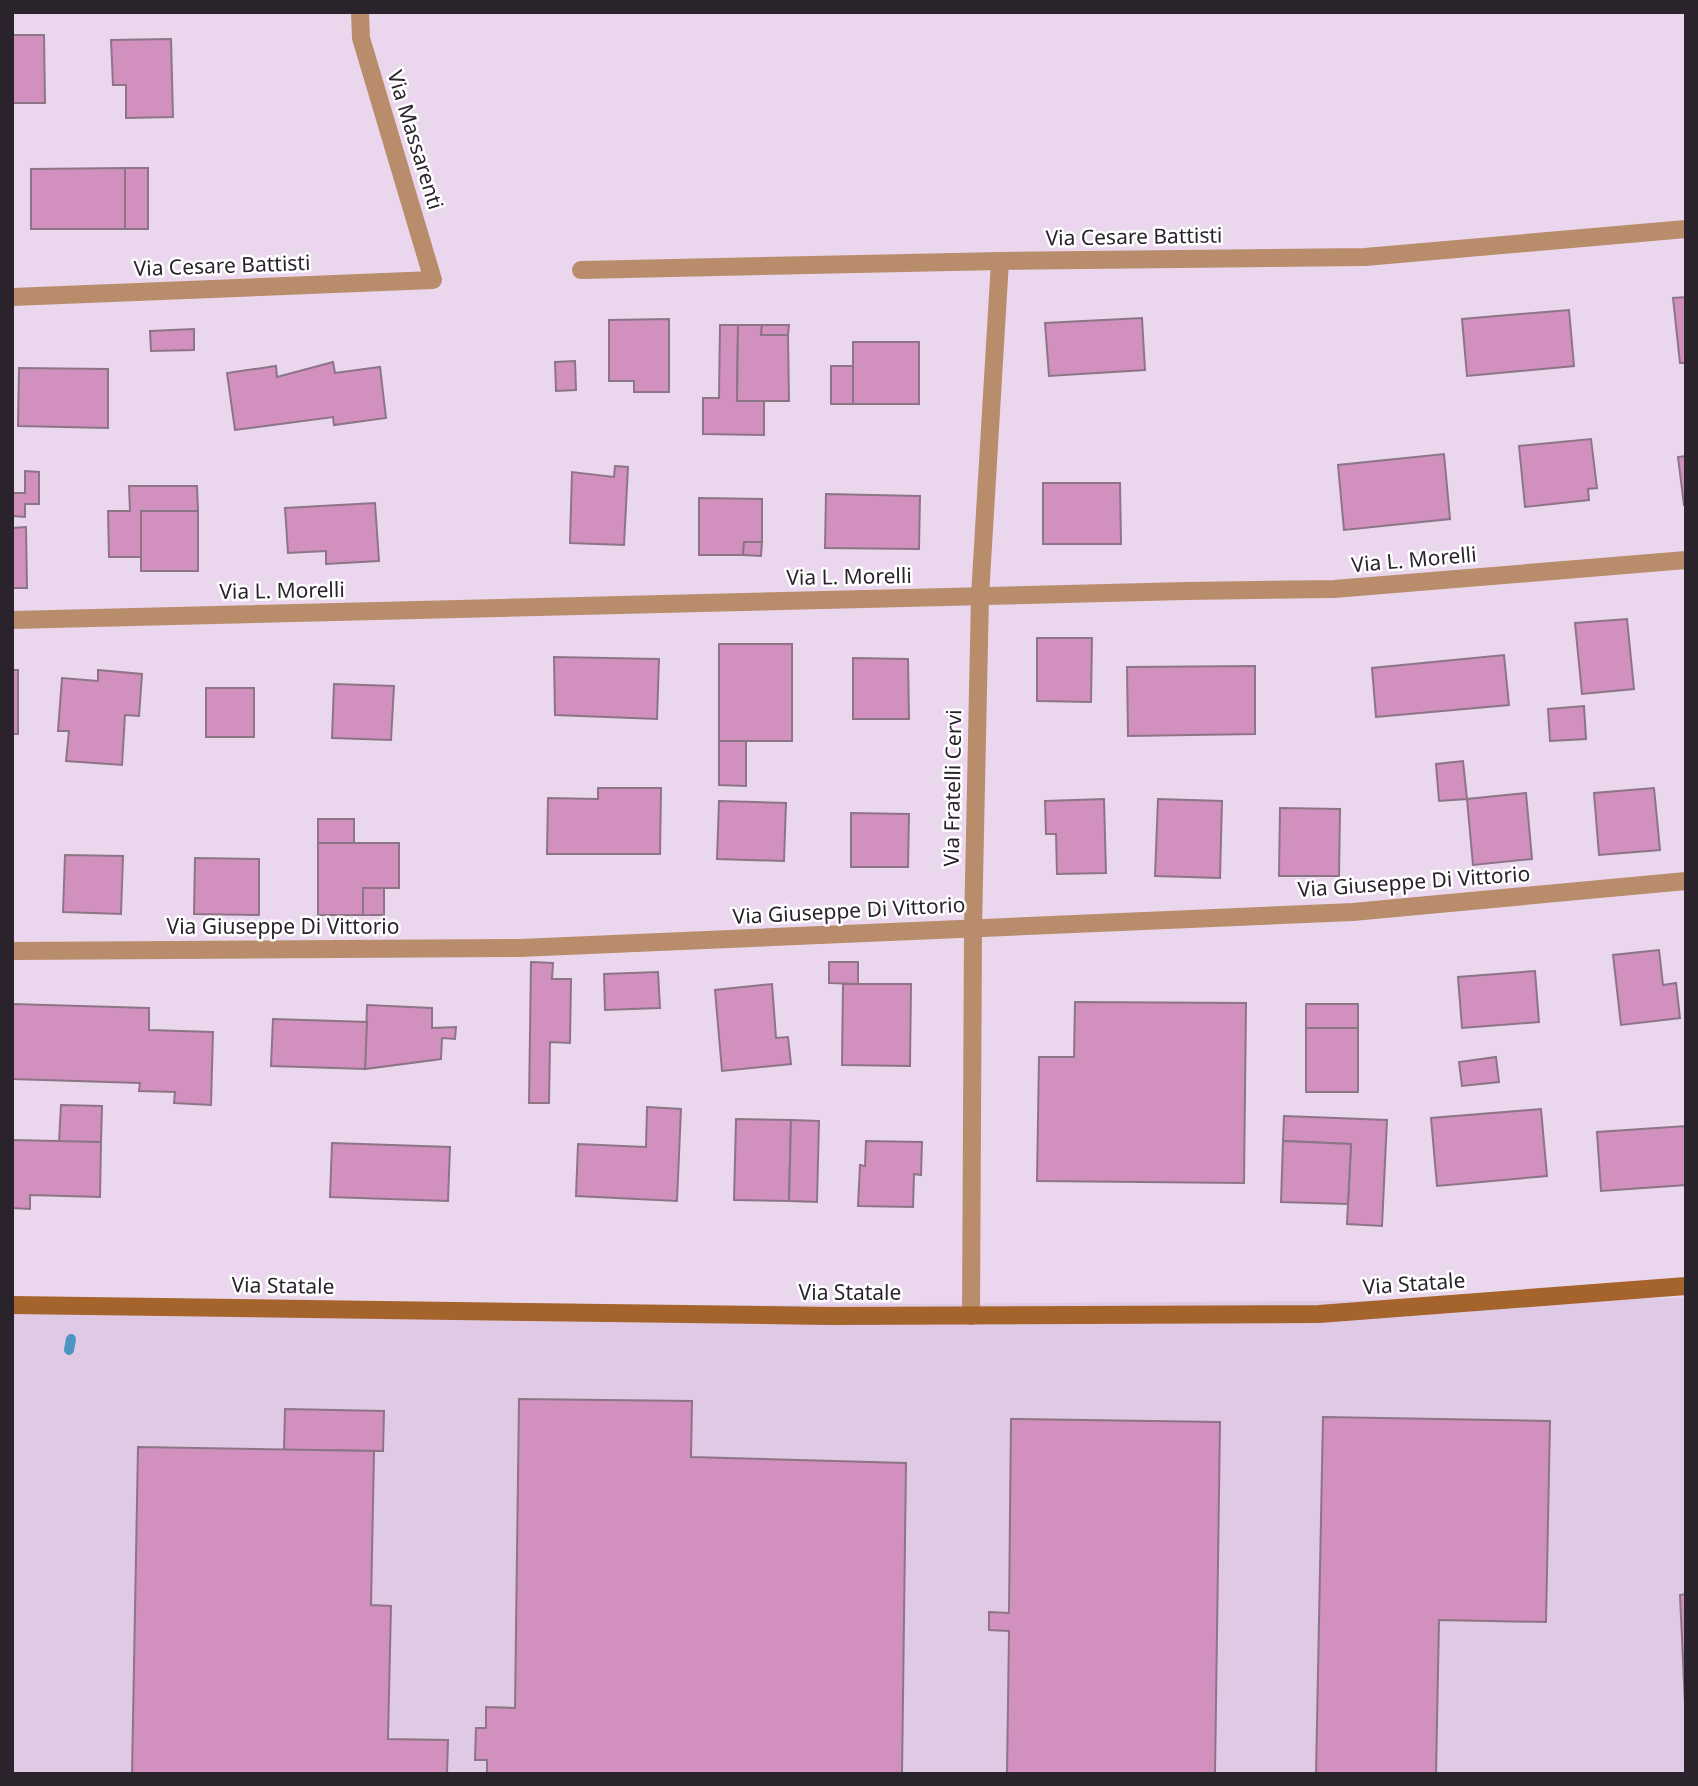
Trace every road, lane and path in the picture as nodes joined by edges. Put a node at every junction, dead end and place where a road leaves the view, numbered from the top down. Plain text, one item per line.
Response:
1 (360, 12) edge
2 (1686, 229) edge
3 (1000, 261) junction
4 (581, 270) dead end
5 (433, 280) joint
6 (12, 297) edge
7 (1686, 560) edge
8 (979, 596) junction
9 (12, 620) edge
10 (1686, 881) edge
11 (973, 928) junction
12 (12, 951) edge
13 (1686, 1286) edge
14 (12, 1306) edge
15 (971, 1315) junction

1 - 5 street, Via Massarenti
2 - 3 street, Via Cesare Battisti
3 - 4 street, Via Cesare Battisti
3 - 8 street, Via Fratelli Cervi
5 - 6 street, Via Cesare Battisti
7 - 8 street, Via L. Morelli
8 - 9 street, Via L. Morelli
8 - 11 street, Via Fratelli Cervi
10 - 11 street, Via Giuseppe Di Vittorio
11 - 12 street, Via Giuseppe Di Vittorio
11 - 15 street, Via Fratelli Cervi
13 - 15 main road, Via Statale
14 - 15 main road, Via Statale

